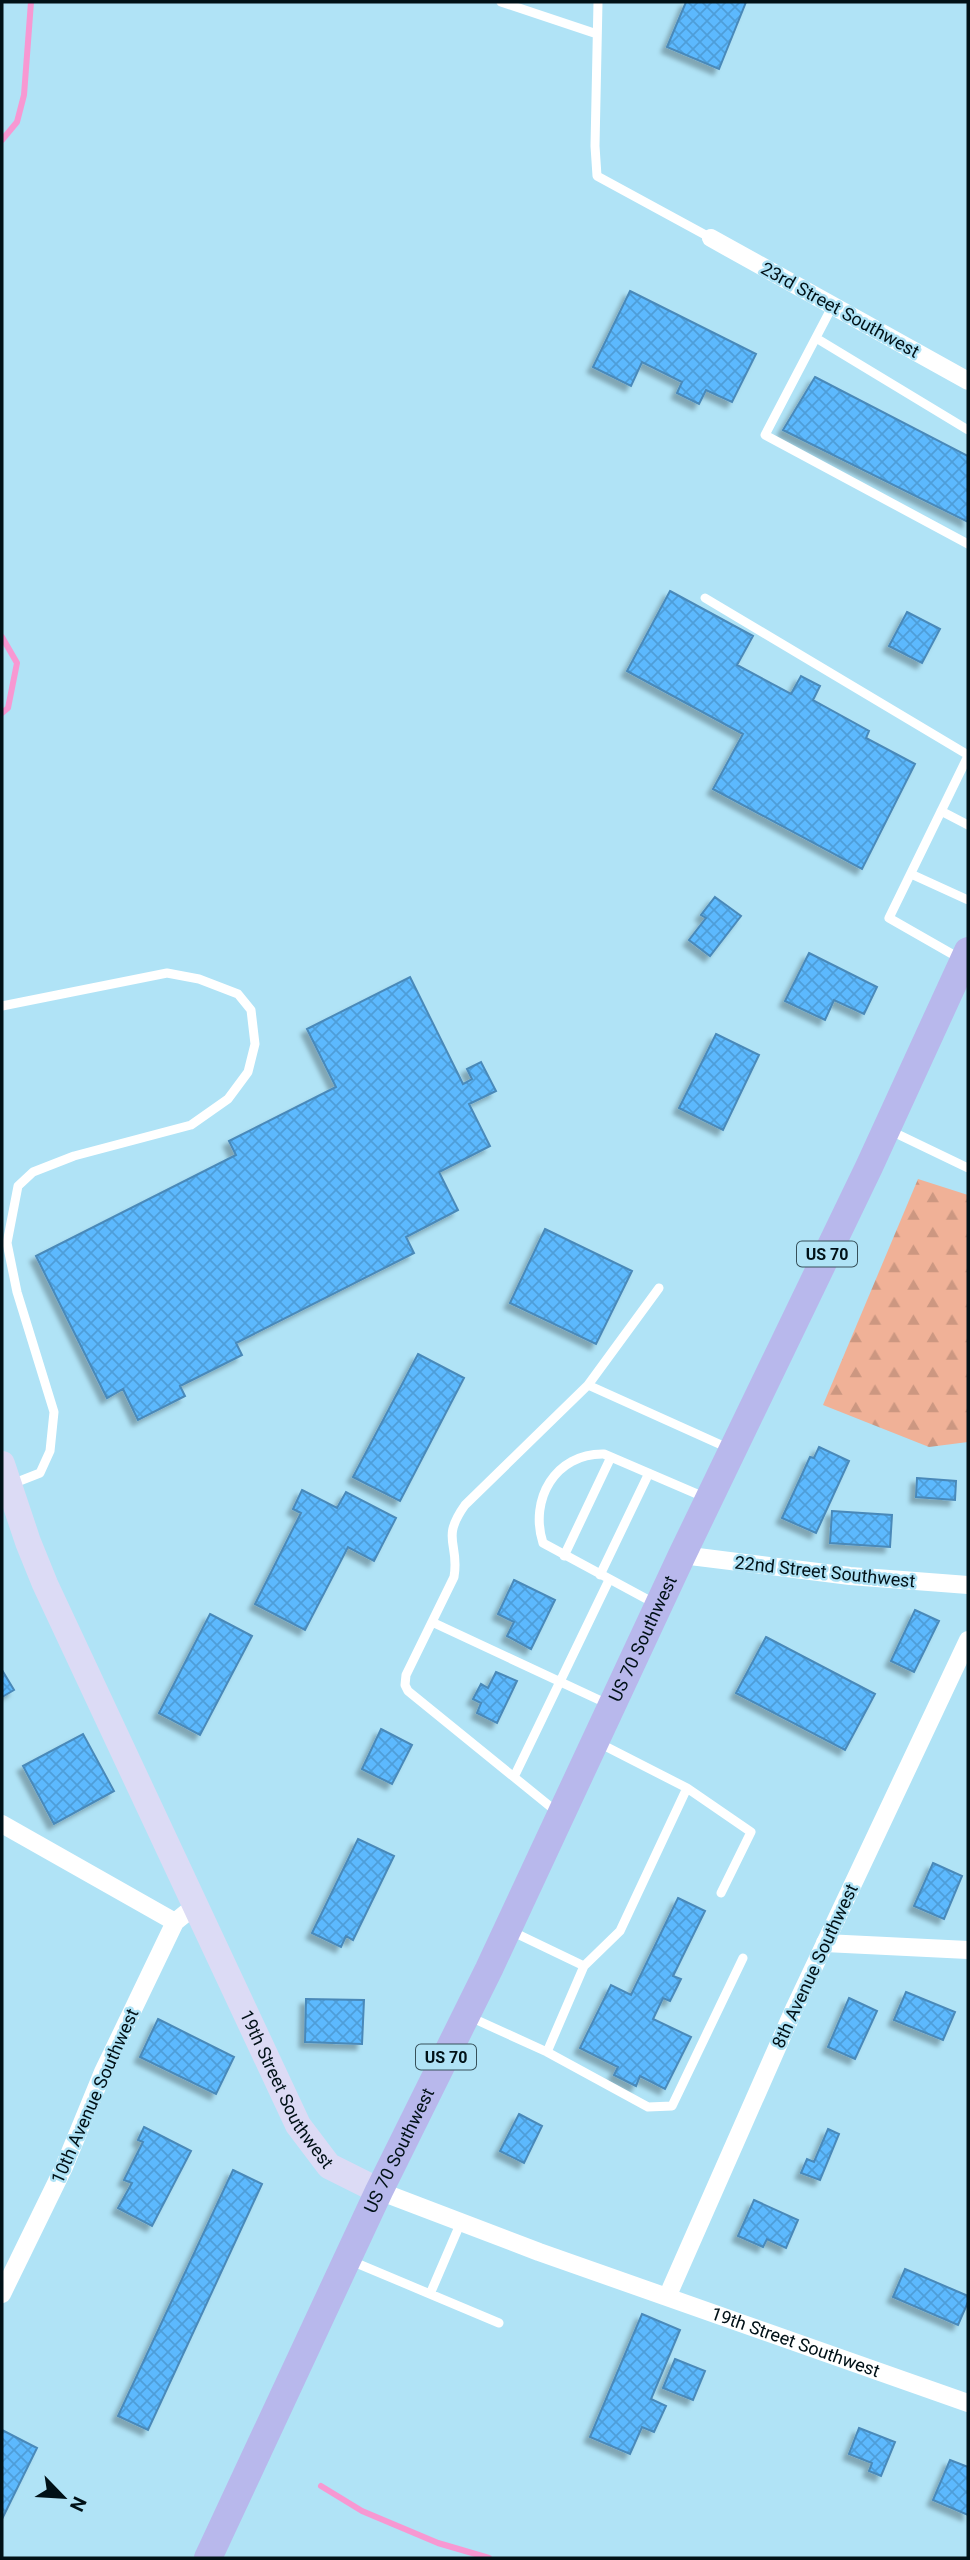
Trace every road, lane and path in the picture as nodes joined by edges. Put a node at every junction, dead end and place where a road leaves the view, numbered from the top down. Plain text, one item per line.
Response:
1 (501, 2) edge
2 (598, 2) edge
3 (597, 34) junction
4 (711, 238) joint
5 (833, 306) junction
6 (816, 338) junction
7 (968, 381) edge
8 (968, 430) edge
9 (968, 544) edge
10 (705, 598) dead end
11 (968, 756) edge
12 (941, 811) junction
13 (968, 825) edge
14 (911, 874) junction
15 (968, 900) edge
16 (966, 956) edge
17 (2, 1006) edge
18 (886, 1129) junction
19 (968, 1168) edge
20 (659, 1287) dead end
21 (588, 1385) junction
22 (733, 1450) junction
23 (611, 1457) junction
24 (649, 1473) junction
25 (5, 1475) edge
26 (709, 1499) junction
27 (682, 1555) junction
28 (564, 1556) junction
29 (605, 1577) junction
30 (968, 1585) edge
31 (659, 1605) junction
32 (432, 1622) junction
33 (968, 1640) edge
34 (560, 1682) junction
35 (611, 1706) junction
36 (596, 1741) junction
37 (514, 1777) junction
38 (687, 1787) junction
39 (561, 1815) junction
40 (2, 1824) edge
41 (721, 1893) dead end
42 (196, 1905) junction
43 (175, 1922) junction
44 (507, 1929) junction
45 (825, 1942) junction
46 (968, 1950) edge
47 (743, 1958) dead end
48 (584, 1966) junction
49 (466, 2015) junction
50 (547, 2052) junction
51 (379, 2191) junction
52 (461, 2222) junction
53 (347, 2259) junction
54 (2, 2294) edge
55 (430, 2294) junction
56 (668, 2295) junction
57 (499, 2323) dead end
58 (968, 2403) edge
59 (208, 2558) edge

1 - 3 lane
2 - 3 lane
3 - 4 lane
4 - 5 street, 23rd Street Southwest
5 - 6 lane
5 - 7 street, 23rd Street Southwest
6 - 8 lane
6 - 9 lane
10 - 11 lane
11 - 12 lane
12 - 13 lane
12 - 14 lane
14 - 15 lane
14 - 16 lane
16 - 18 main road, US 70
17 - 25 lane
18 - 19 lane
18 - 22 main road, US 70
20 - 21 lane
21 - 22 lane
21 - 32 lane
22 - 26 main road, US 70
23 - 24 lane
23 - 28 lane
23 - 28 lane
24 - 26 lane
24 - 29 lane
25 - 42 street, 19th Street Southwest
26 - 27 main road, US 70
27 - 30 street, 22nd Street Southwest
27 - 31 main road, US 70 Southwest / US 70
28 - 29 lane
29 - 31 lane
29 - 34 lane
31 - 35 main road, US 70 Southwest / US 70
32 - 34 lane
32 - 37 lane
33 - 45 street, 8th Avenue Southwest
34 - 35 lane
34 - 37 lane
35 - 36 main road, US 70 Southwest / US 70
36 - 38 lane
36 - 39 main road, US 70 Southwest / US 70
37 - 39 lane
38 - 41 lane
38 - 48 lane
39 - 44 main road, US 70 Southwest / US 70
40 - 43 street
42 - 43 street, 10th Avenue Southwest
42 - 51 street, 19th Street Southwest
43 - 54 street, 10th Avenue Southwest
44 - 48 lane
44 - 49 main road, US 70 Southwest / US 70
45 - 46 street
45 - 56 street, 8th Avenue Southwest
47 - 50 lane
48 - 50 lane
49 - 50 lane
49 - 51 main road, US 70 Southwest / US 70
51 - 52 street, 19th Street Southwest
51 - 53 main road, US 70 Southwest / US 70
52 - 55 lane
52 - 56 street, 19th Street Southwest
53 - 55 lane
53 - 59 main road, US 70 Southwest / US 70
55 - 57 lane
56 - 58 street, 19th Street Southwest

